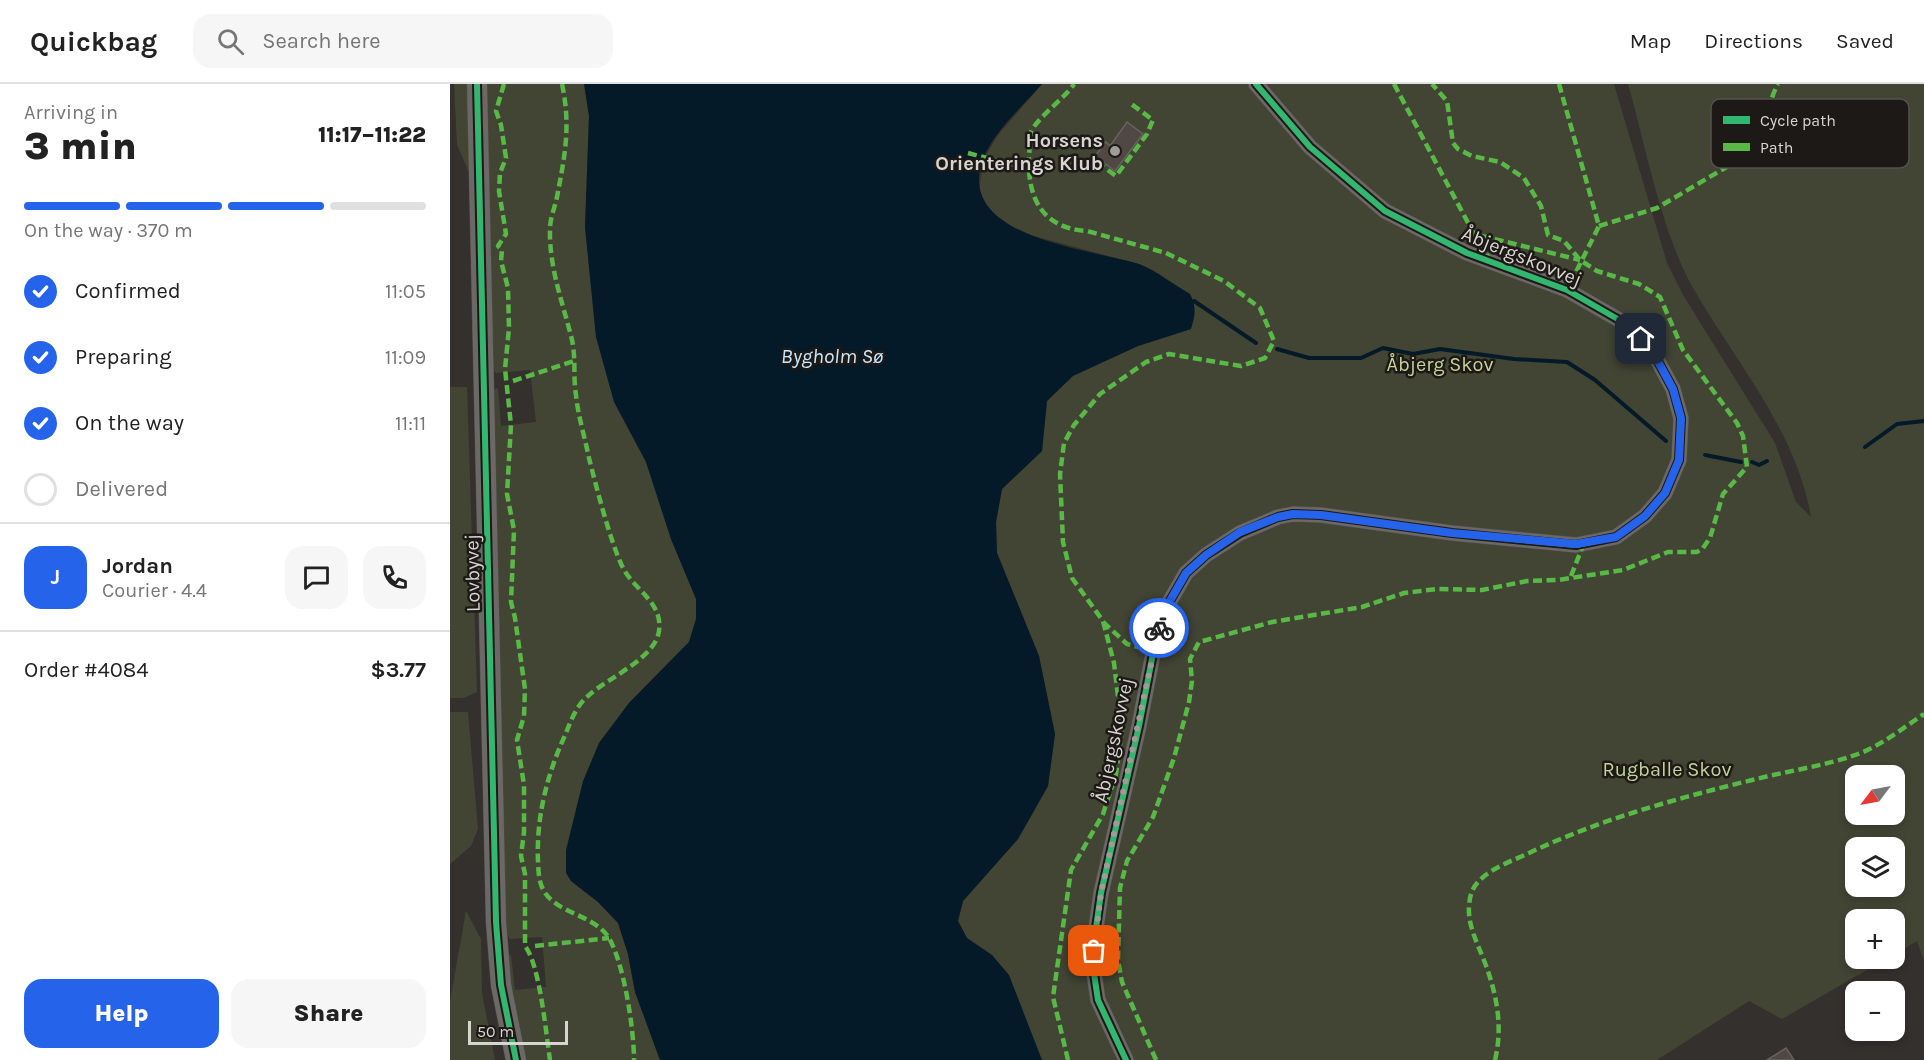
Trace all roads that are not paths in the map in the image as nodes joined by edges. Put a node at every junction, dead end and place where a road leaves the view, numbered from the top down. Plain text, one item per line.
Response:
1 (477, 84) edge
2 (1256, 84) edge
3 (516, 1060) edge
4 (1126, 1060) edge

1 - 3 street, Lovbyvej
2 - 4 street, Åbjergskovvej

